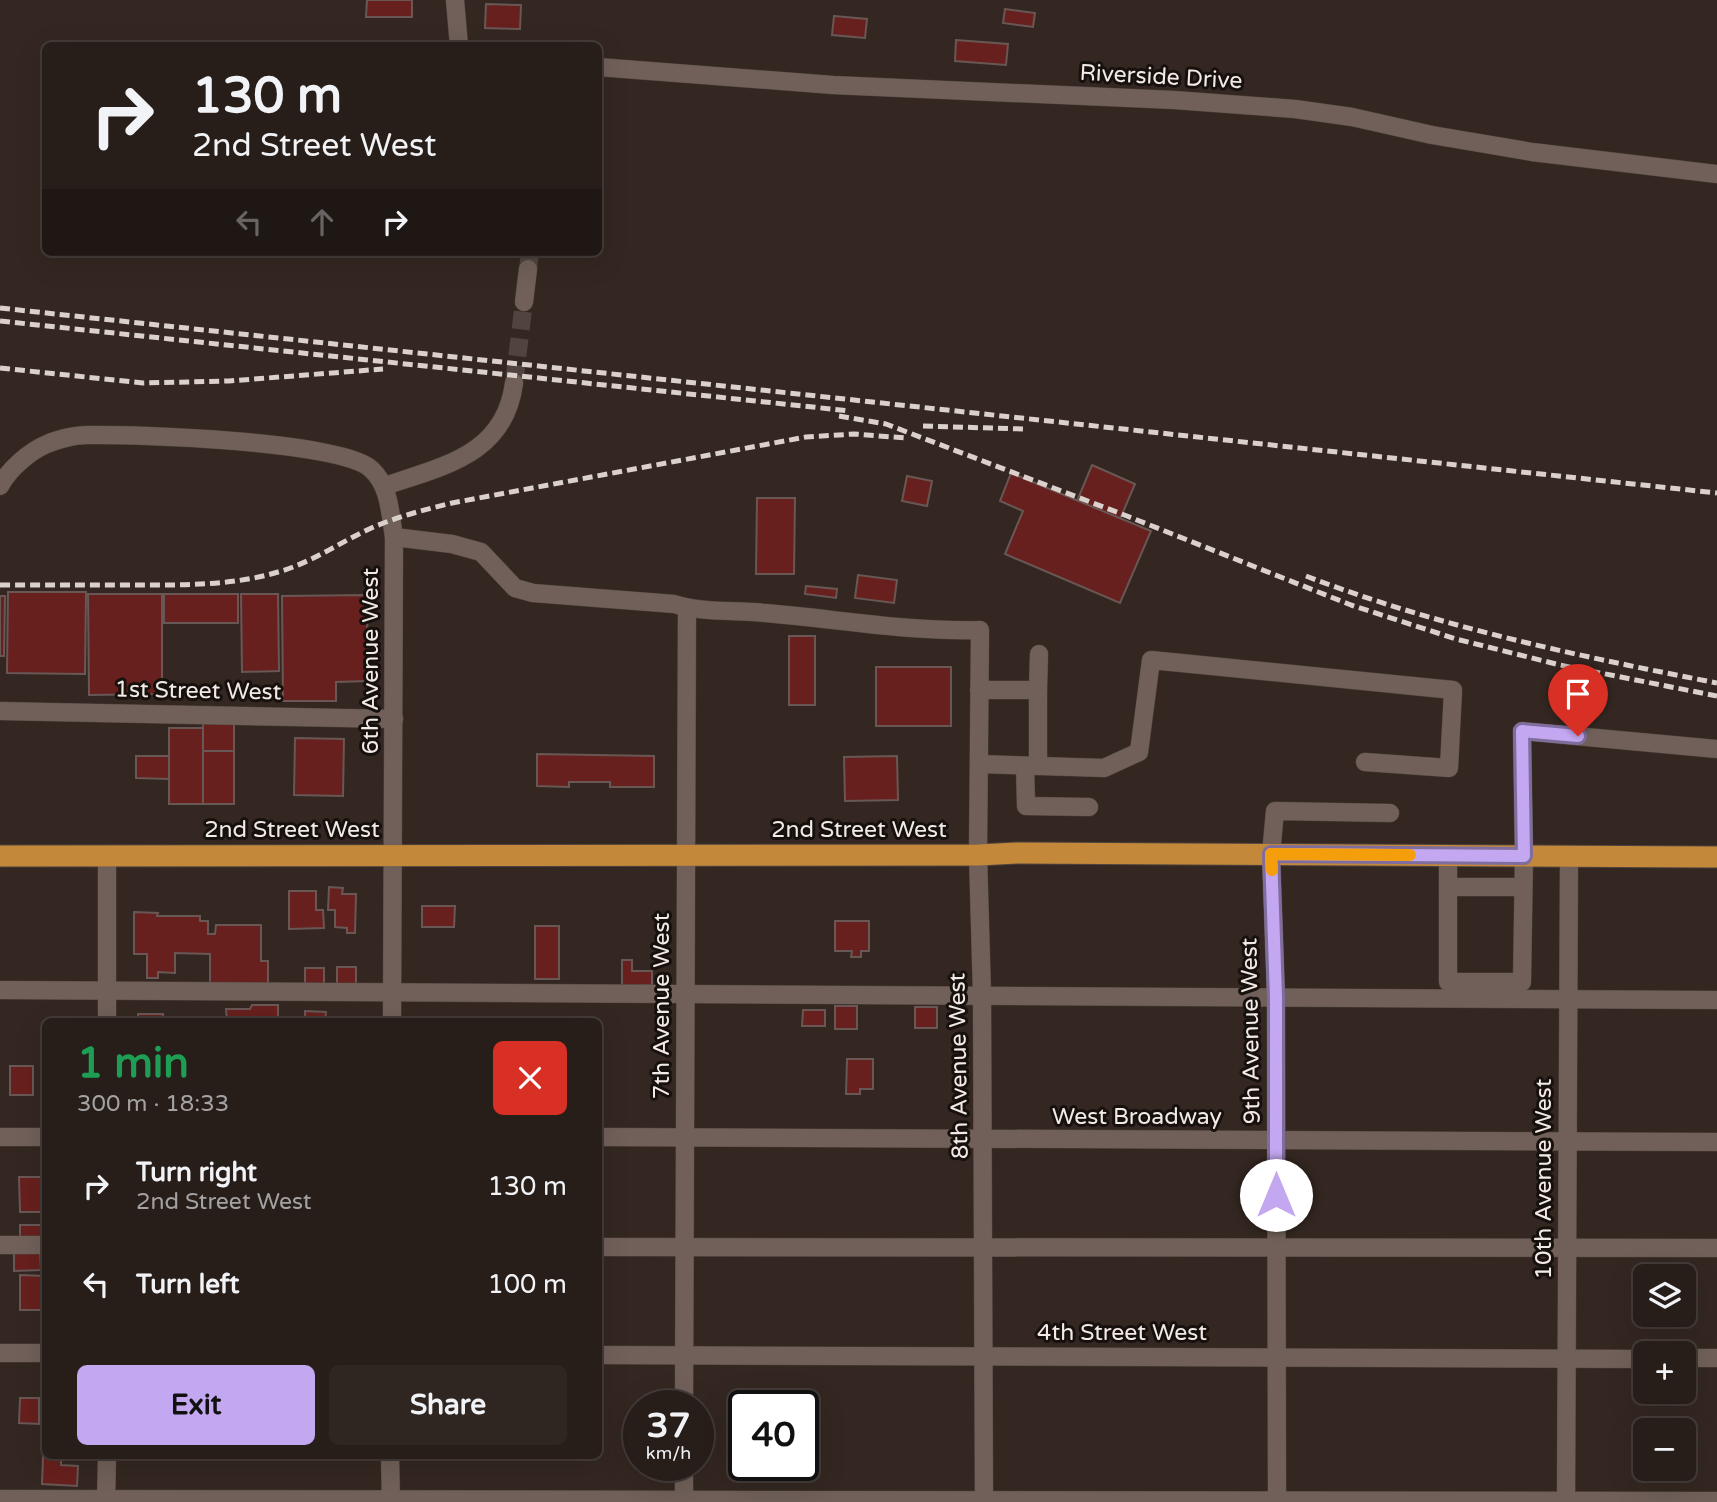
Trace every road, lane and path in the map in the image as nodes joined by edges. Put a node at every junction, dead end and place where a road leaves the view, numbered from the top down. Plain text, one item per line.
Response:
1 (455, 0) edge
2 (459, 42) edge
3 (602, 67) edge
4 (1717, 174) edge
5 (528, 269) tunnel mouth
6 (524, 302) tunnel mouth
7 (514, 383) tunnel mouth
8 (0, 486) edge
9 (384, 486) junction
10 (394, 537) junction
11 (687, 608) junction
12 (1038, 654) dead end
13 (979, 690) junction
14 (1038, 690) junction
15 (0, 711) edge
16 (394, 719) junction
17 (1717, 749) edge
18 (1365, 762) dead end
19 (979, 764) junction
20 (1032, 766) junction
21 (1089, 807) dead end
22 (1390, 813) dead end
23 (1271, 854) junction
24 (107, 855) junction
25 (393, 855) junction
26 (686, 855) junction
27 (978, 855) junction
28 (0, 856) edge
29 (1448, 856) junction
30 (1524, 856) junction
31 (1569, 857) junction
32 (1717, 857) edge
33 (1448, 887) junction
34 (1524, 887) junction
35 (0, 990) edge
36 (107, 991) junction
37 (392, 992) junction
38 (685, 993) junction
39 (982, 995) junction
40 (1276, 997) junction
41 (1568, 999) junction
42 (1717, 1000) edge
43 (107, 1018) edge
44 (392, 1018) edge
45 (0, 1137) edge
46 (42, 1137) edge
47 (602, 1137) edge
48 (685, 1138) junction
49 (983, 1140) junction
50 (1276, 1142) junction
51 (1567, 1142) junction
52 (1717, 1142) edge
53 (0, 1245) edge
54 (42, 1245) edge
55 (602, 1247) edge
56 (1276, 1247) junction
57 (1567, 1247) junction
58 (685, 1248) junction
59 (1717, 1248) edge
60 (984, 1249) junction
61 (0, 1353) edge
62 (42, 1353) edge
63 (602, 1354) edge
64 (684, 1355) junction
65 (985, 1355) junction
66 (1276, 1357) junction
67 (1696, 1358) edge
68 (1717, 1358) edge
69 (1567, 1359) junction
70 (1633, 1359) edge
71 (684, 1390) edge
72 (107, 1459) edge
73 (390, 1459) edge
74 (684, 1481) edge
75 (0, 1499) edge
76 (106, 1500) edge
77 (251, 1501) edge
78 (391, 1501) edge
79 (684, 1501) edge
80 (834, 1501) edge
81 (984, 1501) edge
82 (1133, 1501) edge
83 (1277, 1501) edge
84 (1425, 1501) edge
85 (1566, 1501) edge
86 (1711, 1501) edge

1 - 2 street
3 - 4 street, Riverside Drive
5 - 6 street
7 - 9 street
8 - 9 street
9 - 10 street, 6th Avenue West
10 - 11 street
10 - 16 street, 6th Avenue West
11 - 13 street, 8th Avenue West
11 - 26 street, 7th Avenue West
12 - 14 street
13 - 14 street
13 - 19 street, 8th Avenue West
14 - 20 street
15 - 16 street, 1st Street West
16 - 25 street, 6th Avenue West
17 - 30 street
18 - 20 street
19 - 20 street
19 - 27 street, 8th Avenue West
20 - 21 street
22 - 23 street, 9th Avenue West
23 - 27 main road, 2nd Street West
23 - 29 main road, 2nd Street West
23 - 40 street, 9th Avenue West
24 - 25 main road, 2nd Street West
24 - 28 main road, 2nd Street West
24 - 36 street
25 - 26 main road, 2nd Street West
25 - 37 street, 6th Avenue West
26 - 27 main road, 2nd Street West
26 - 38 street, 7th Avenue West
27 - 39 street, 8th Avenue West
29 - 30 main road, 2nd Street West
29 - 33 street
30 - 31 main road, 2nd Street West
30 - 34 street
31 - 32 main road, 2nd Street West
31 - 41 street, 10th Avenue West
33 - 34 street
33 - 34 street
35 - 36 street
36 - 37 street
36 - 43 street
37 - 38 street
37 - 44 street, 6th Avenue West
38 - 39 street
38 - 48 street, 7th Avenue West
39 - 40 street
39 - 49 street, 8th Avenue West
40 - 41 street
40 - 50 street, 9th Avenue West
41 - 42 street
41 - 51 street, 10th Avenue West
45 - 46 street
47 - 48 street, West Broadway
48 - 49 street, West Broadway
48 - 58 street, 7th Avenue West
49 - 50 street, West Broadway
49 - 60 street, 8th Avenue West
50 - 51 street, West Broadway
50 - 56 street, 9th Avenue West
51 - 52 street, West Broadway
51 - 57 street, 10th Avenue West
53 - 54 street
55 - 58 street
56 - 57 street
56 - 60 street
56 - 66 street, 9th Avenue West
57 - 59 street
57 - 69 street, 10th Avenue West
58 - 60 street
58 - 64 street, 7th Avenue West
60 - 65 street, 8th Avenue West
61 - 62 street
63 - 64 street, 4th Street West
64 - 65 street, 4th Street West
64 - 71 street, 7th Avenue West
65 - 66 street, 4th Street West
65 - 81 street, 8th Avenue West
66 - 69 street, 4th Street West
66 - 83 street, 9th Avenue West
67 - 68 street
69 - 70 street, 4th Street West
69 - 85 street, 10th Avenue West
72 - 76 street
73 - 78 street
74 - 79 street
75 - 76 street
76 - 77 street
77 - 78 street
78 - 79 street
79 - 80 street
80 - 81 street
81 - 82 street
82 - 83 street
83 - 84 street
84 - 85 street
85 - 86 street

